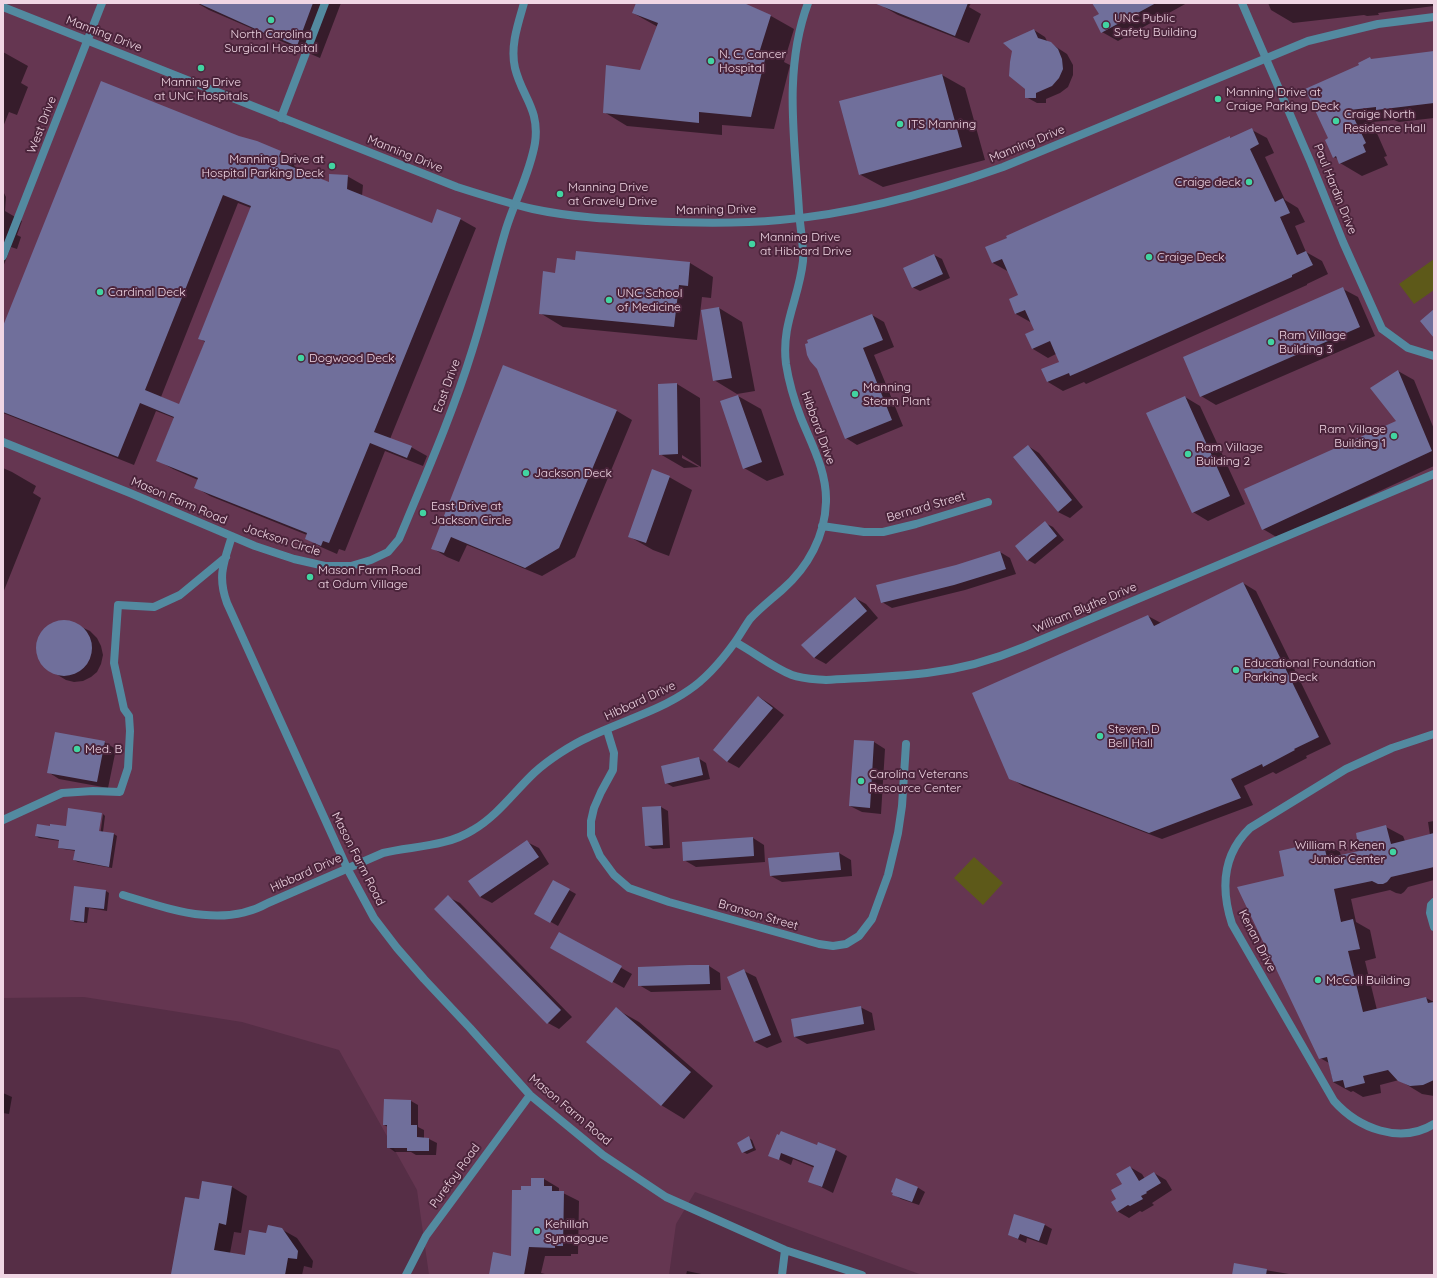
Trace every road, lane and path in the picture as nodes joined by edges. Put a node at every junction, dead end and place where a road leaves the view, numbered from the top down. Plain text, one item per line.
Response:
1 (102, 3) edge
2 (325, 3) edge
3 (524, 3) edge
4 (808, 3) edge
5 (1242, 3) edge
6 (3, 7) edge
7 (1434, 17) edge
8 (87, 41) junction
9 (1265, 58) junction
10 (281, 118) junction
11 (516, 204) junction
12 (800, 218) junction
13 (3, 256) edge
14 (1434, 356) edge
15 (3, 442) edge
16 (1434, 474) edge
17 (988, 502) dead end
18 (822, 526) junction
19 (232, 536) junction
20 (226, 557) junction
21 (371, 560) joint
22 (735, 642) junction
23 (607, 730) junction
24 (1434, 734) edge
25 (906, 744) dead end
26 (3, 820) edge
27 (346, 868) junction
28 (123, 895) dead end
29 (1434, 902) edge
30 (1434, 927) edge
31 (530, 1095) junction
32 (1434, 1124) edge
33 (785, 1250) junction
34 (406, 1275) edge
35 (782, 1275) edge
36 (862, 1275) edge

1 - 8 street, West Drive
2 - 10 street
3 - 11 street, East Drive
4 - 12 street, Hibbard Drive
5 - 9 street, Paul Hardin Drive
6 - 8 street, Manning Drive
7 - 9 street, Manning Drive
8 - 10 street, Manning Drive
8 - 13 street, West Drive
9 - 12 street, Manning Drive
9 - 14 street, Paul Hardin Drive
10 - 11 street, Manning Drive
11 - 12 street, Manning Drive
11 - 21 street, East Drive
12 - 18 street, Hibbard Drive
15 - 19 street, Mason Farm Road
16 - 22 street, William Blythe Drive
17 - 18 street, Bernard Street
18 - 22 street, Hibbard Drive
19 - 20 street, Mason Farm Road
19 - 21 street, Jackson Circle
20 - 26 street
20 - 27 street, Mason Farm Road
22 - 23 street, Hibbard Drive
23 - 25 street, Branson Street
23 - 27 street, Hibbard Drive
24 - 32 street, Kenan Drive
27 - 28 street, Hibbard Drive
27 - 31 street, Mason Farm Road
29 - 30 street
31 - 33 street, Mason Farm Road
31 - 34 street, Purefoy Road
33 - 35 street
33 - 36 street, Mason Farm Road

